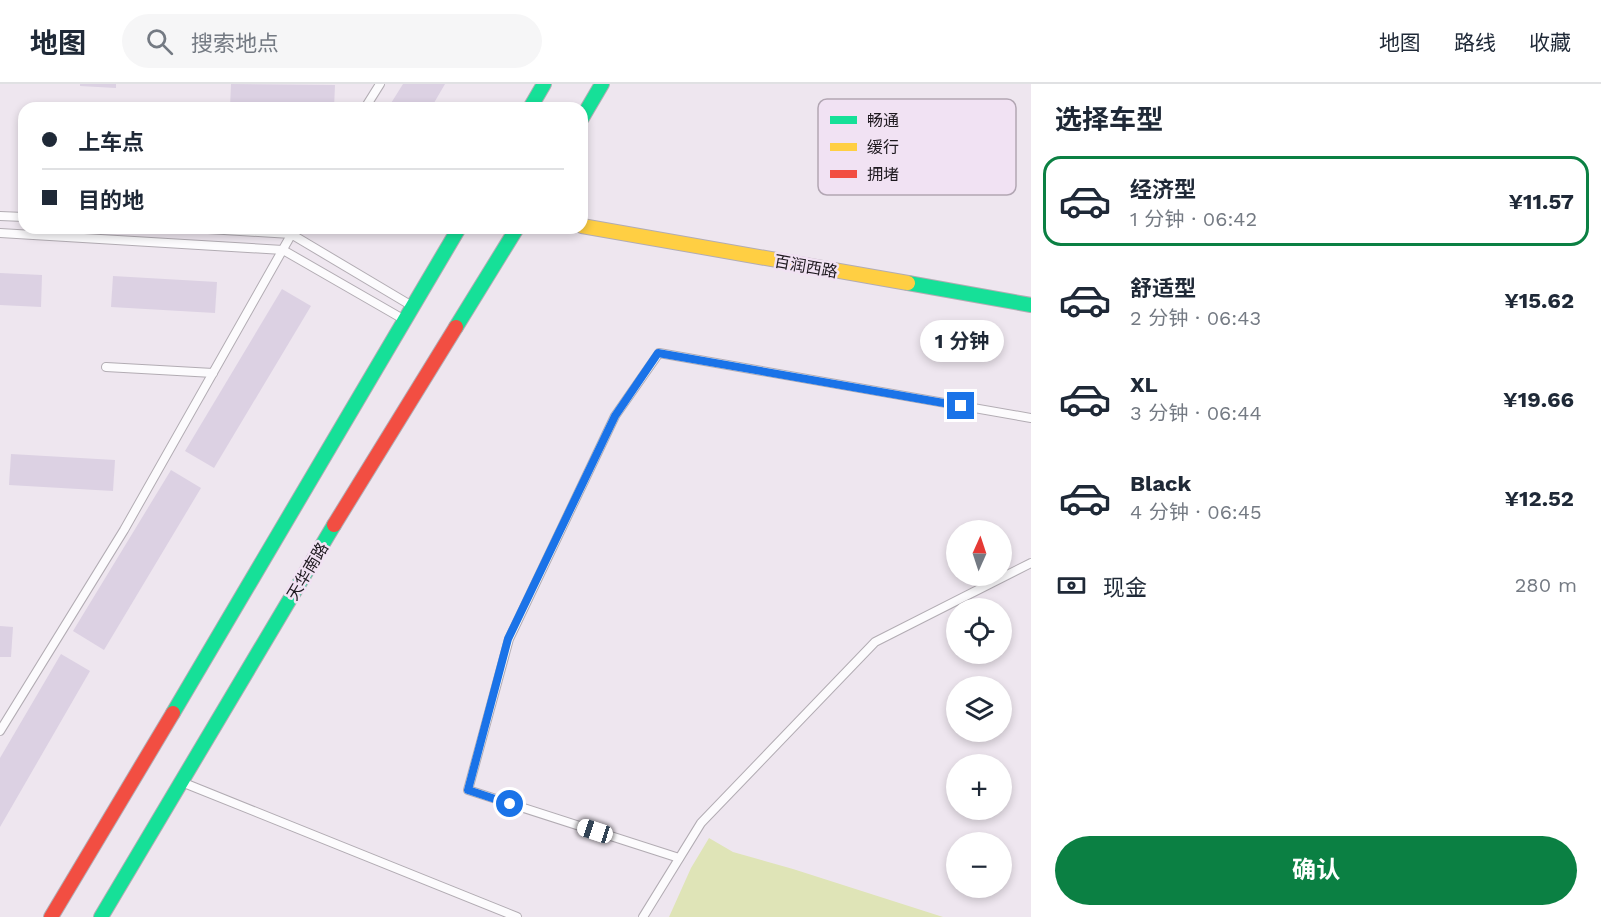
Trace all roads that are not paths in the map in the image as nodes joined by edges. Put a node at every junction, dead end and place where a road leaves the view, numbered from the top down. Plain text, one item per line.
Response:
1 (380, 84) edge
2 (544, 84) edge
3 (602, 84) edge
4 (369, 102) edge
5 (534, 102) edge
6 (588, 108) edge
7 (0, 216) edge
8 (18, 217) edge
9 (588, 227) edge
10 (0, 233) edge
11 (291, 234) edge
12 (298, 234) edge
13 (455, 234) edge
14 (513, 234) edge
15 (283, 250) junction
16 (1031, 305) edge
17 (413, 306) junction
18 (405, 320) junction
19 (106, 367) dead end
20 (213, 373) junction
21 (1031, 418) edge
22 (1031, 563) edge
23 (0, 731) edge
24 (182, 782) junction
25 (679, 858) junction
26 (51, 917) edge
27 (101, 917) edge
28 (517, 917) edge
29 (643, 917) edge

1 - 4 lane
2 - 5 main road
3 - 6 main road
7 - 8 lane
9 - 16 main road, 百润西路
10 - 15 lane
11 - 15 lane
12 - 17 lane
13 - 17 main road
14 - 24 main road, 天华南路
15 - 18 lane
15 - 20 lane
17 - 18 main road
18 - 26 main road
19 - 20 lane
20 - 23 lane
21 - 25 lane
22 - 25 lane
24 - 27 main road, 天华南路
24 - 28 lane
25 - 29 lane

